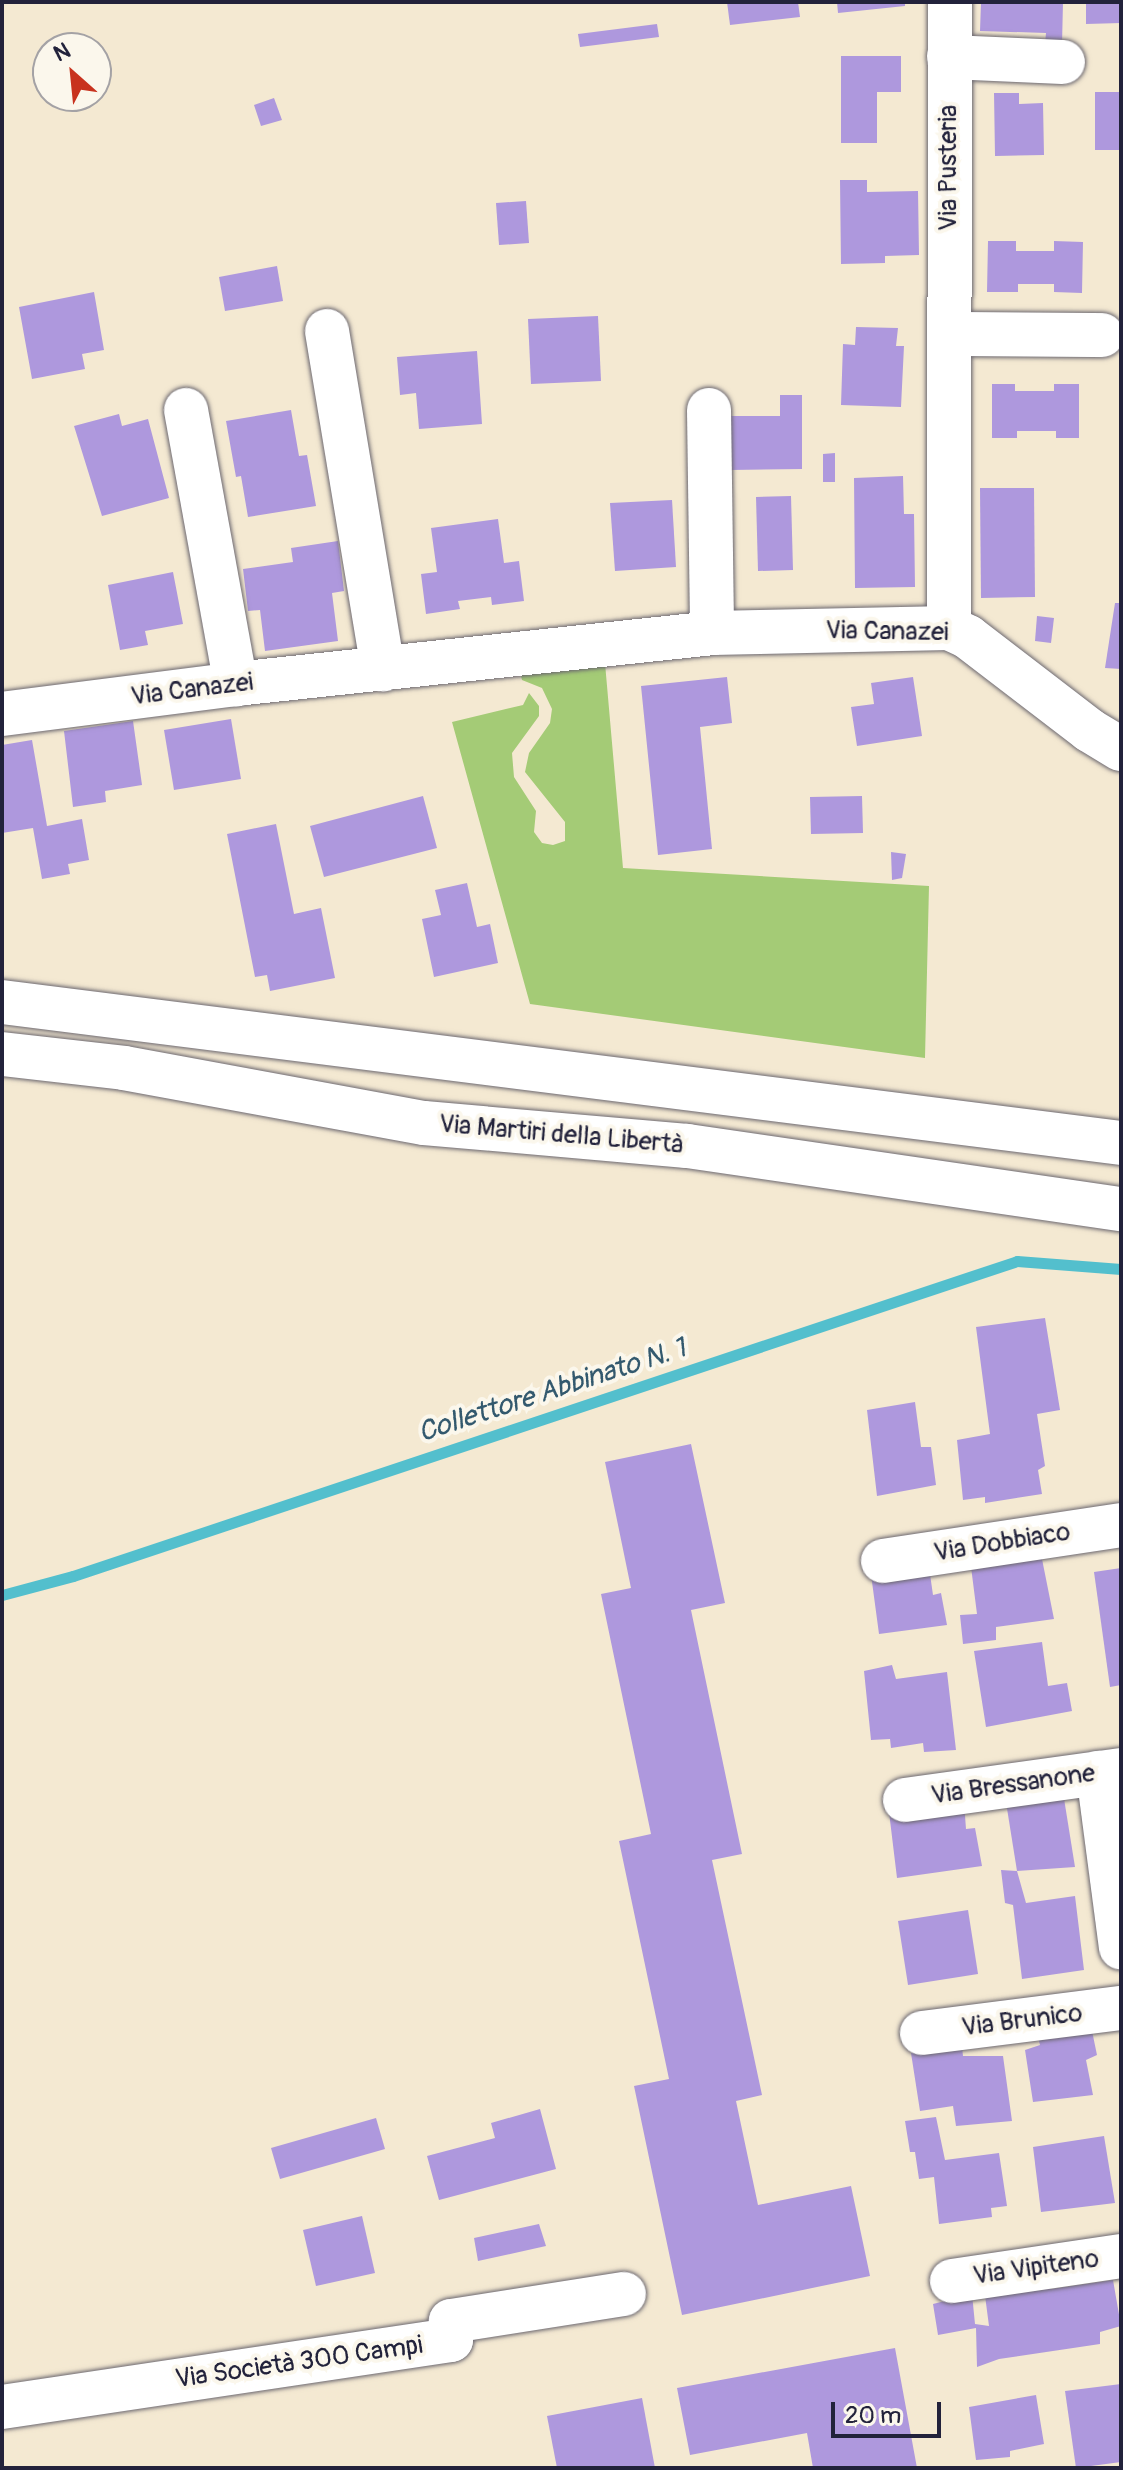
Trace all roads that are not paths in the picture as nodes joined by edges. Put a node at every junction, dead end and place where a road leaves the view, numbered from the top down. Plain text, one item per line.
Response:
1 (950, 2) edge
2 (949, 57) junction
3 (1063, 62) dead end
4 (327, 331) dead end
5 (950, 334) junction
6 (1102, 335) dead end
7 (186, 410) dead end
8 (709, 410) dead end
9 (949, 628) junction
10 (712, 633) junction
11 (383, 669) junction
12 (236, 684) junction
13 (2, 714) edge
14 (1121, 749) edge
15 (2, 1002) edge
16 (2, 1054) edge
17 (1121, 1143) edge
18 (1121, 1209) edge
19 (1121, 1525) edge
20 (883, 1561) dead end
21 (1109, 1772) edge
22 (905, 1800) dead end
23 (1121, 1947) edge
24 (1121, 2008) edge
25 (922, 2033) dead end
26 (1121, 2256) edge
27 (952, 2281) dead end
28 (624, 2294) dead end
29 (2, 2407) edge

1 - 2 street, Via Pusteria
2 - 3 street
2 - 5 street, Via Pusteria
4 - 11 street
5 - 6 street
5 - 9 street, Via Pusteria
7 - 12 street
8 - 10 street
9 - 10 street, Via Canazei
9 - 14 street, Via Canazei
10 - 11 street, Via Canazei
11 - 12 street, Via Canazei
12 - 13 street, Via Canazei
15 - 17 street
16 - 18 street, Via Martiri della Libertà
19 - 20 street, Via Dobbiaco
21 - 22 street, Via Bressanone
21 - 23 street
24 - 25 street, Via Brunico
26 - 27 street, Via Vipiteno
28 - 29 street, Via Società 300 Campi

